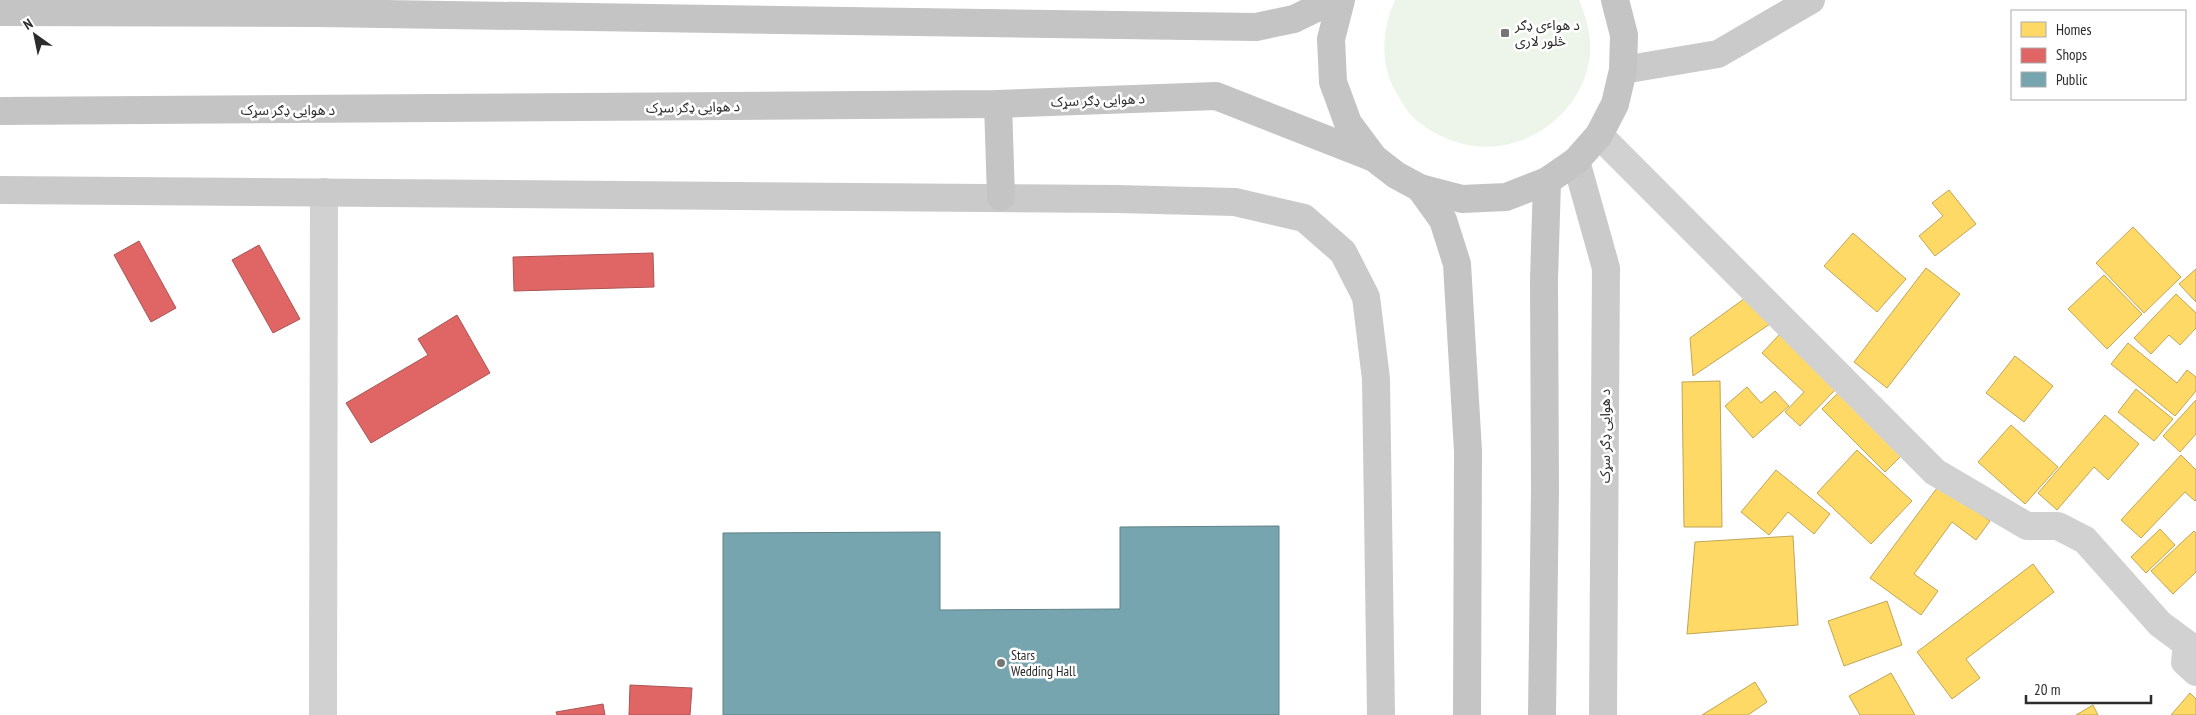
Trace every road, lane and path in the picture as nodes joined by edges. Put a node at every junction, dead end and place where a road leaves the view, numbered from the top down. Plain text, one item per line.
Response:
1 (1333, 0) edge
2 (1340, 0) edge
3 (1615, 0) edge
4 (1811, 0) edge
5 (0, 12) edge
6 (1624, 70) junction
7 (998, 104) junction
8 (0, 111) edge
9 (1599, 135) junction
10 (1374, 158) junction
11 (1576, 161) junction
12 (1547, 181) junction
13 (1420, 188) junction
14 (0, 190) edge
15 (324, 192) junction
16 (1001, 197) junction
17 (2196, 672) edge
18 (323, 715) edge
19 (1381, 715) edge
20 (1467, 715) edge
21 (1542, 715) edge
22 (1604, 715) edge

1 - 5 main road
2 - 10 main road
3 - 6 main road
4 - 6 main road
6 - 9 main road
7 - 8 main road, د هوایی ډګر سړک
7 - 10 main road, د هوایی ډګر سړک
7 - 16 main road
9 - 11 main road
9 - 17 street
10 - 13 main road
11 - 12 main road
11 - 22 main road, د هوایی ډګر سړک
12 - 13 main road
12 - 21 main road
13 - 20 main road
14 - 15 main road
15 - 16 main road
15 - 18 street
16 - 19 main road

